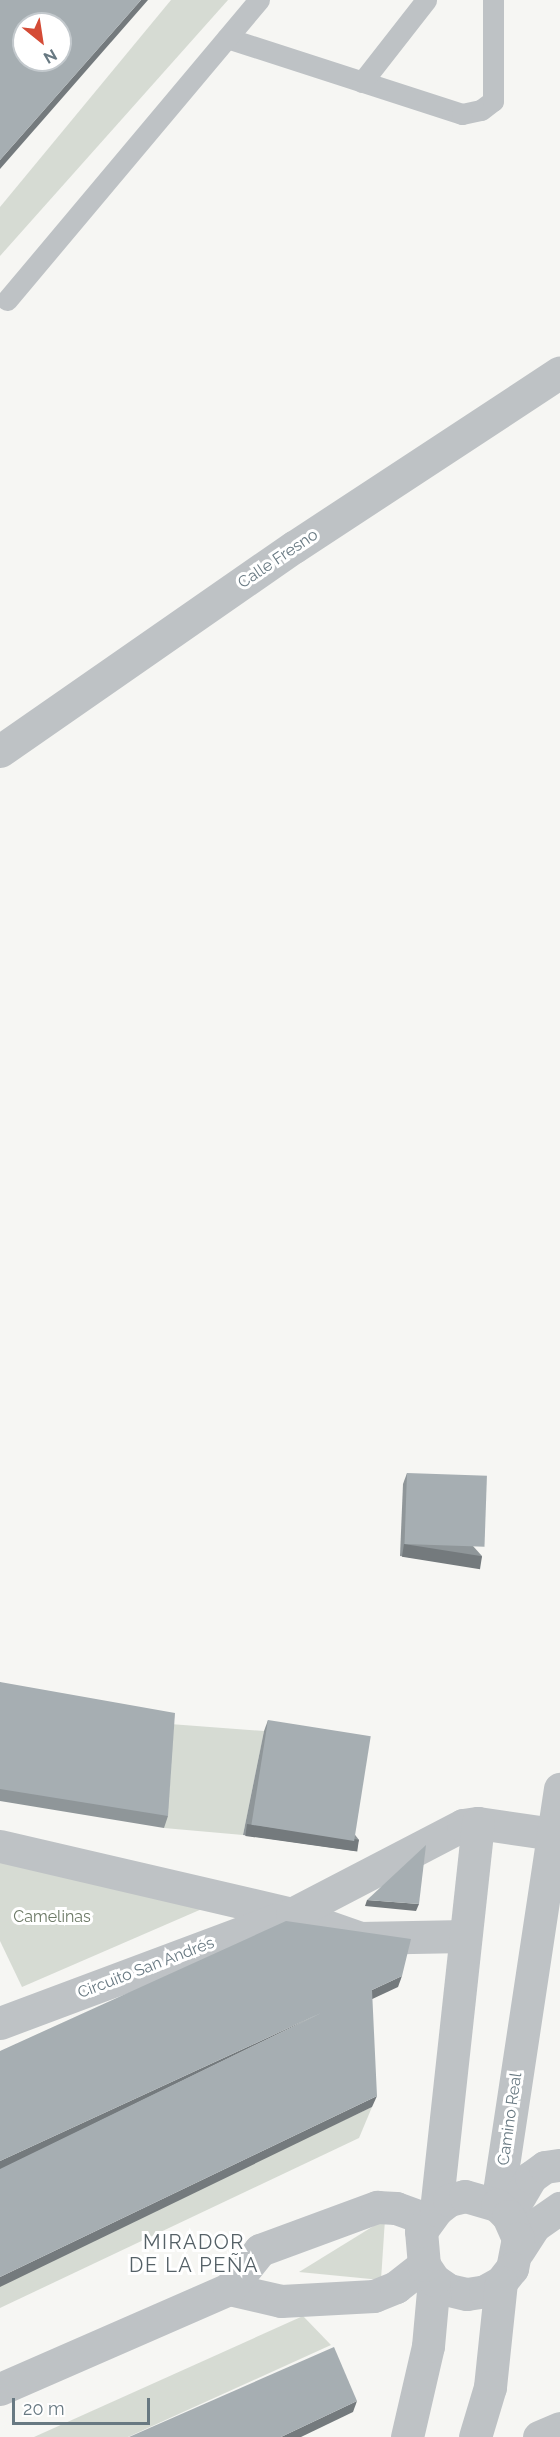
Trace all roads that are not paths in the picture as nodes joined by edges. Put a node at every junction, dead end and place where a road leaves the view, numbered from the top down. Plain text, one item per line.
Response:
1 (259, 0) edge
2 (426, 0) edge
3 (494, 0) edge
4 (227, 38) junction
5 (362, 82) junction
6 (7, 300) dead end
7 (560, 372) edge
8 (0, 752) edge
9 (560, 1789) edge
10 (478, 1823) junction
11 (556, 1836) edge
12 (0, 1846) edge
13 (292, 1914) junction
14 (465, 1936) junction
15 (0, 2023) edge
16 (560, 2165) edge
17 (560, 2208) edge
18 (503, 2211) junction
19 (431, 2214) junction
20 (518, 2251) junction
21 (429, 2272) junction
22 (501, 2282) junction
23 (230, 2289) junction
24 (0, 2389) edge
25 (560, 2428) edge
26 (407, 2437) edge
27 (475, 2437) edge
28 (539, 2437) edge

1 - 4 lane
2 - 5 lane
3 - 5 lane
4 - 5 lane
4 - 6 lane
7 - 8 street, Calle Fresno
9 - 11 street, Camino Real
10 - 11 street, Circuito San Andrés
10 - 13 street, Circuito San Andrés
10 - 14 street
11 - 18 street, Camino Real
12 - 13 street
13 - 14 street
13 - 15 street, Circuito San Andrés
14 - 19 street
16 - 18 street
17 - 20 street
18 - 19 street
18 - 20 street, Camino Real
19 - 21 street
19 - 23 street
20 - 22 street
21 - 22 street
21 - 23 street
21 - 26 street
22 - 27 street
23 - 24 street
25 - 28 street

